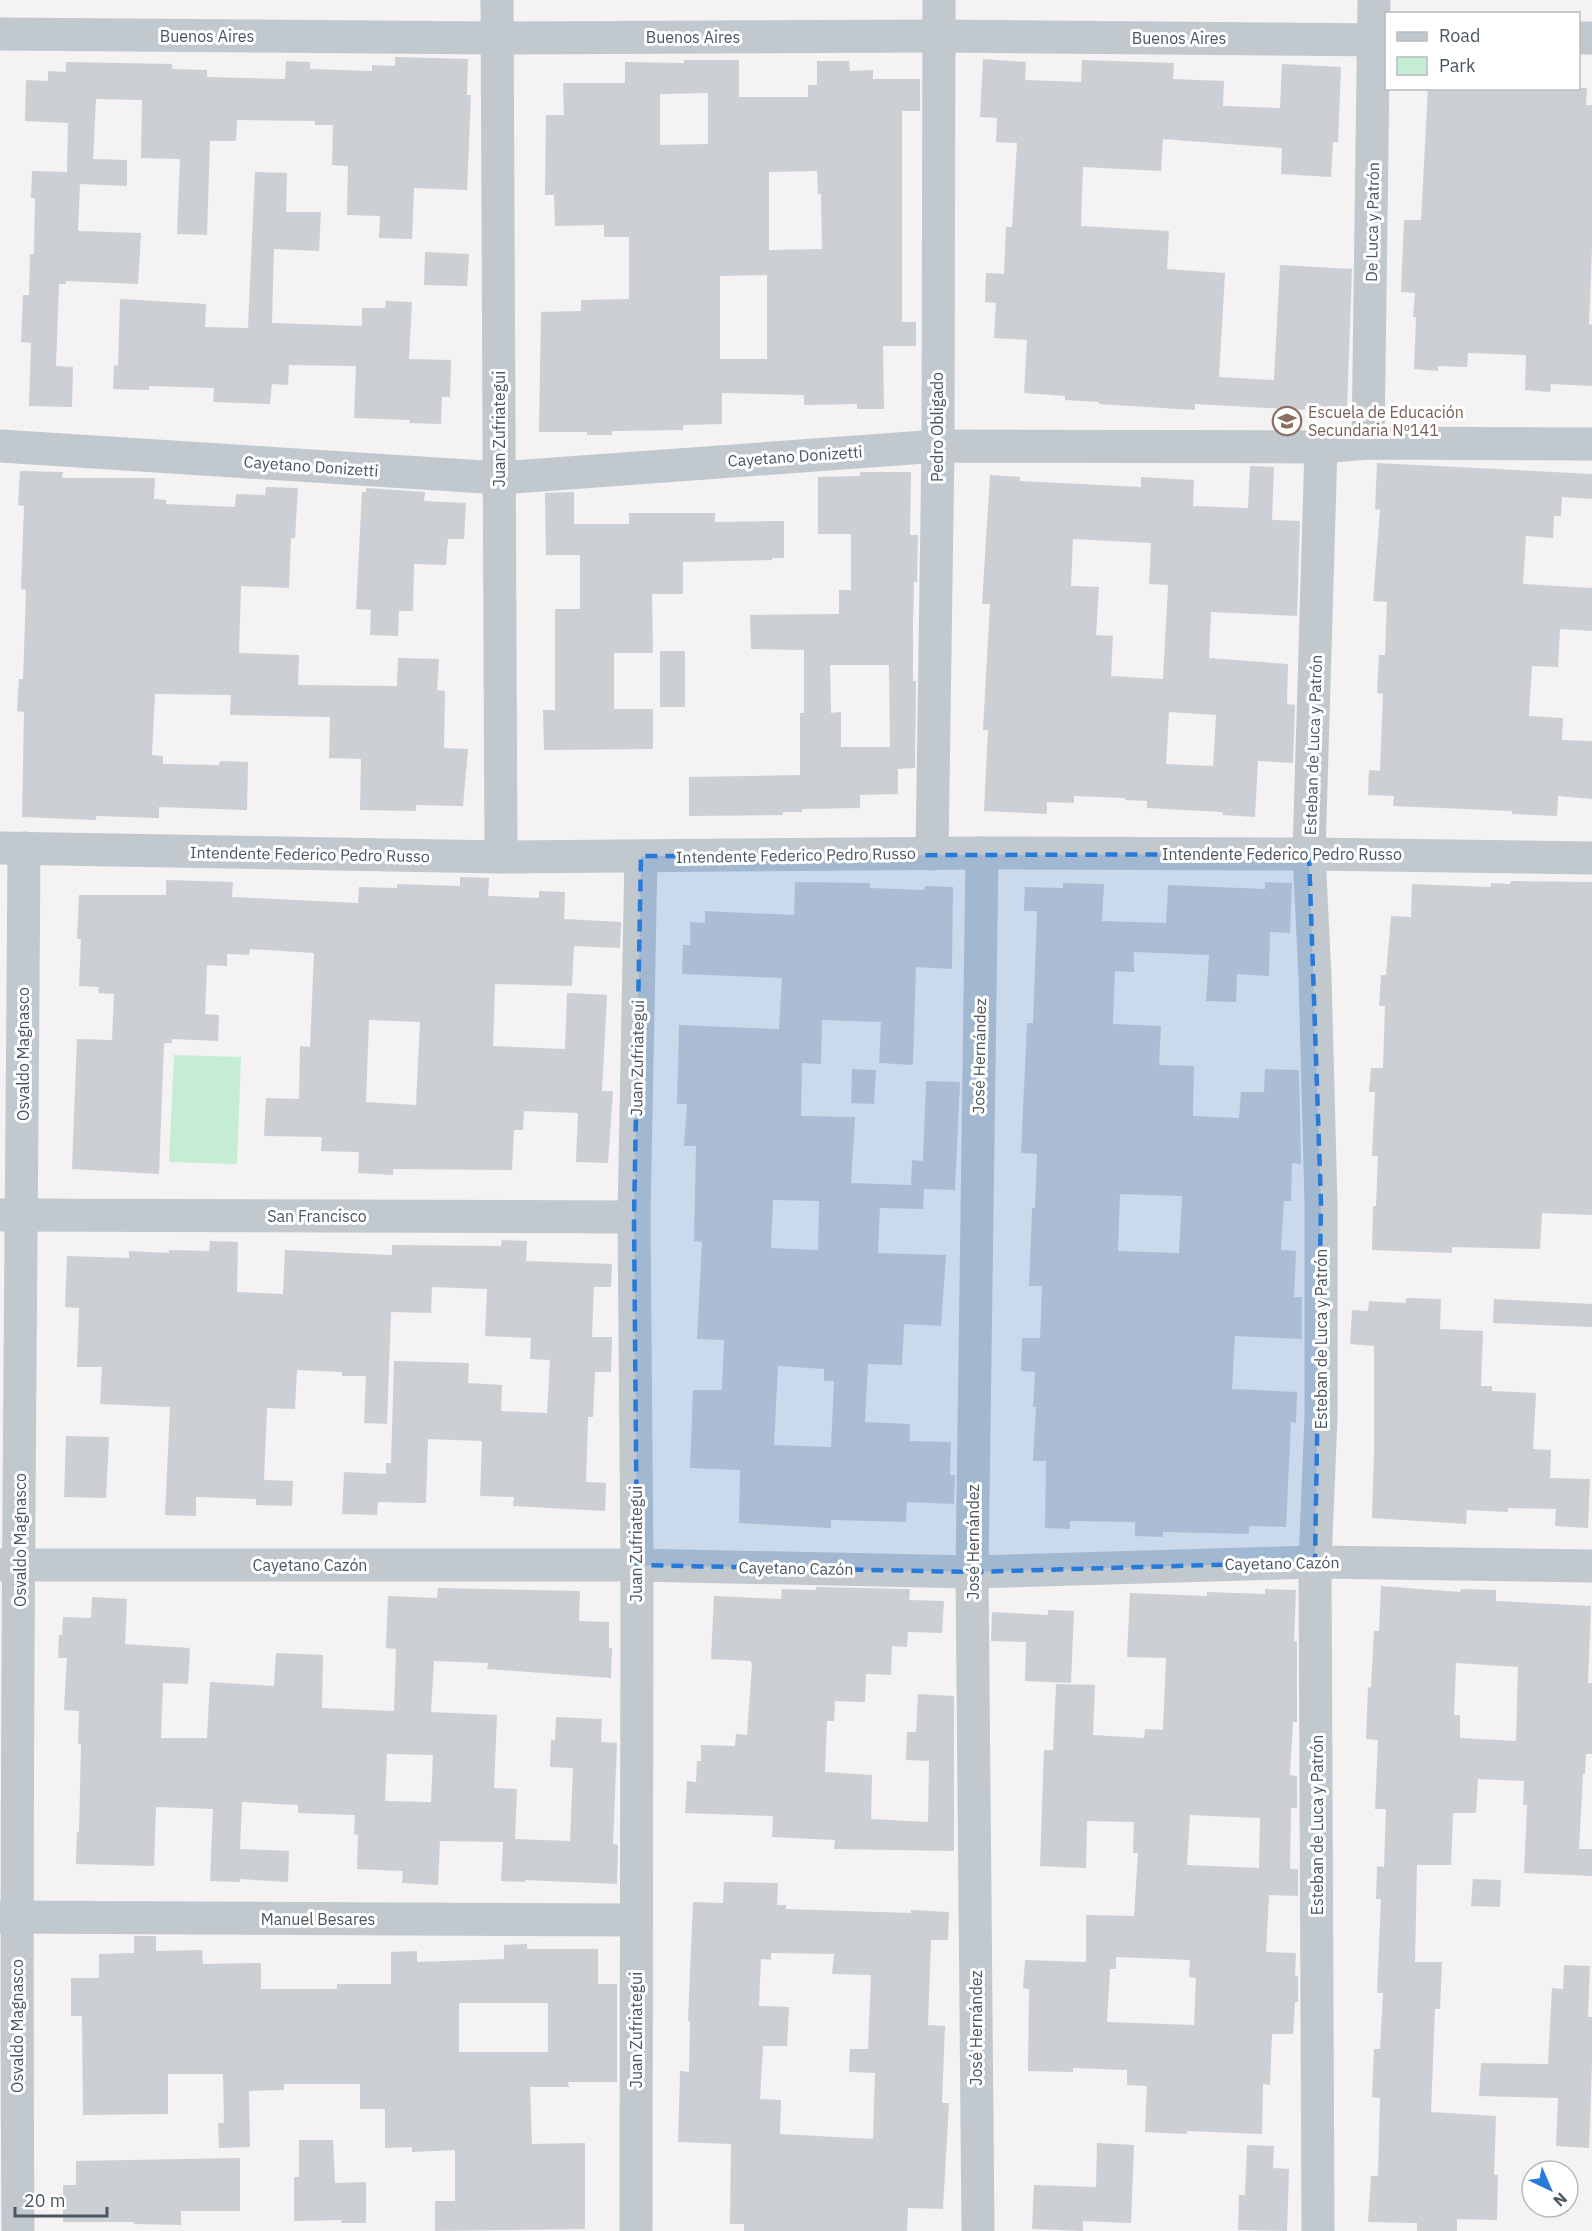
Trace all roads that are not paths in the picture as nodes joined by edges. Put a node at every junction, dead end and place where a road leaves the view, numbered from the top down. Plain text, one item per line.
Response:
1 (497, 0) edge
2 (939, 0) edge
3 (1374, 0) edge
4 (0, 34) edge
5 (939, 36) junction
6 (497, 38) junction
7 (1380, 40) edge
8 (1368, 443) junction
9 (1592, 444) edge
10 (0, 446) edge
11 (938, 446) junction
12 (1321, 447) junction
13 (500, 478) junction
14 (12, 848) edge
15 (982, 853) junction
16 (932, 854) junction
17 (1309, 854) junction
18 (641, 856) junction
19 (501, 857) junction
20 (1592, 858) edge
21 (11, 1215) edge
22 (634, 1217) junction
23 (1315, 1562) junction
24 (10, 1565) edge
25 (637, 1565) junction
26 (1592, 1566) edge
27 (972, 1572) junction
28 (8, 1917) edge
29 (636, 1920) junction
30 (18, 2231) edge
31 (636, 2231) edge
32 (978, 2231) edge
33 (1318, 2231) edge

1 - 6 street, Juan Zufriategui
2 - 5 street, Pedro Obligado
3 - 7 street, De Luca y Patrón
4 - 6 street, Buenos Aires
5 - 6 street, Buenos Aires
5 - 7 street, Buenos Aires
5 - 11 street, Pedro Obligado
6 - 13 street, Juan Zufriategui
7 - 8 street, De Luca y Patrón
8 - 9 street, Cayetano Donizetti
8 - 12 street, Cayetano Donizetti
10 - 13 street, Cayetano Donizetti
11 - 12 street, Cayetano Donizetti
11 - 13 street, Cayetano Donizetti
11 - 16 street, Pedro Obligado
12 - 17 street, Esteban de Luca y Patrón
13 - 19 street, Juan Zufriategui
14 - 19 street, Intendente Federico Pedro Russo
14 - 21 street, Osvaldo Magnasco
15 - 16 street, Intendente Federico Pedro Russo
15 - 17 street, Intendente Federico Pedro Russo
15 - 27 street, José Hernández
16 - 18 street, Intendente Federico Pedro Russo
17 - 20 street, Intendente Federico Pedro Russo
17 - 23 street, Esteban de Luca y Patrón
18 - 19 street, Intendente Federico Pedro Russo
18 - 22 street, Juan Zufriategui
21 - 22 street, San Francisco
21 - 24 street, Osvaldo Magnasco
22 - 25 street, Juan Zufriategui
23 - 26 street, Cayetano Cazón
23 - 27 street, Cayetano Cazón
23 - 33 street, Esteban de Luca y Patrón
24 - 25 street, Cayetano Cazón
24 - 28 street, Osvaldo Magnasco
25 - 27 street, Cayetano Cazón
25 - 29 street, Juan Zufriategui
27 - 32 street, José Hernández
28 - 29 street, Manuel Besares
28 - 30 street, Osvaldo Magnasco
29 - 31 street, Juan Zufriategui

